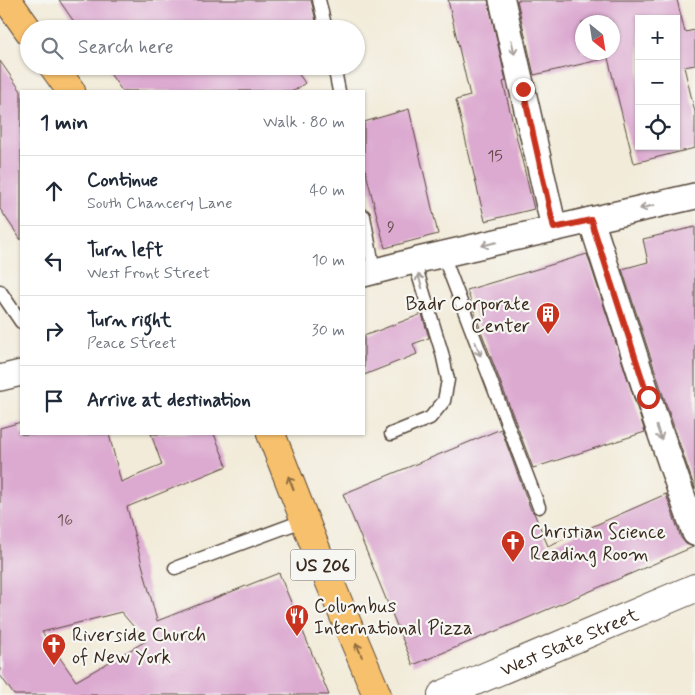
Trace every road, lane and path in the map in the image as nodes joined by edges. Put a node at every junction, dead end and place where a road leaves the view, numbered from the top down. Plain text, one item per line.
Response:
1 (7, 0) edge
2 (319, 0) edge
3 (502, 0) edge
4 (21, 20) edge
5 (324, 20) edge
6 (59, 75) edge
7 (336, 75) edge
8 (70, 90) edge
9 (339, 90) edge
10 (695, 196) edge
11 (591, 220) junction
12 (554, 228) junction
13 (365, 233) edge
14 (443, 254) junction
15 (414, 261) junction
16 (369, 272) edge
17 (0, 291) edge
18 (20, 321) edge
19 (20, 373) edge
20 (0, 378) edge
21 (391, 434) dead end
22 (271, 435) edge
23 (539, 507) dead end
24 (305, 520) junction
25 (695, 533) edge
26 (175, 568) dead end
27 (695, 588) edge
28 (377, 695) edge
29 (442, 695) edge

1 - 4 main road
2 - 5 lane
3 -> 12 street
6 - 8 main road
7 - 9 lane
10 -> 11 street
11 - 12 street
11 -> 25 street
12 -> 14 street
13 - 16 lane
14 - 15 street
14 -> 23 lane
15 - 16 street
21 -> 15 lane
17 - 18 lane
19 - 20 street
24 -> 22 main road, US 206
24 - 26 lane
28 -> 24 main road, US 206
27 - 29 street, West State Street

